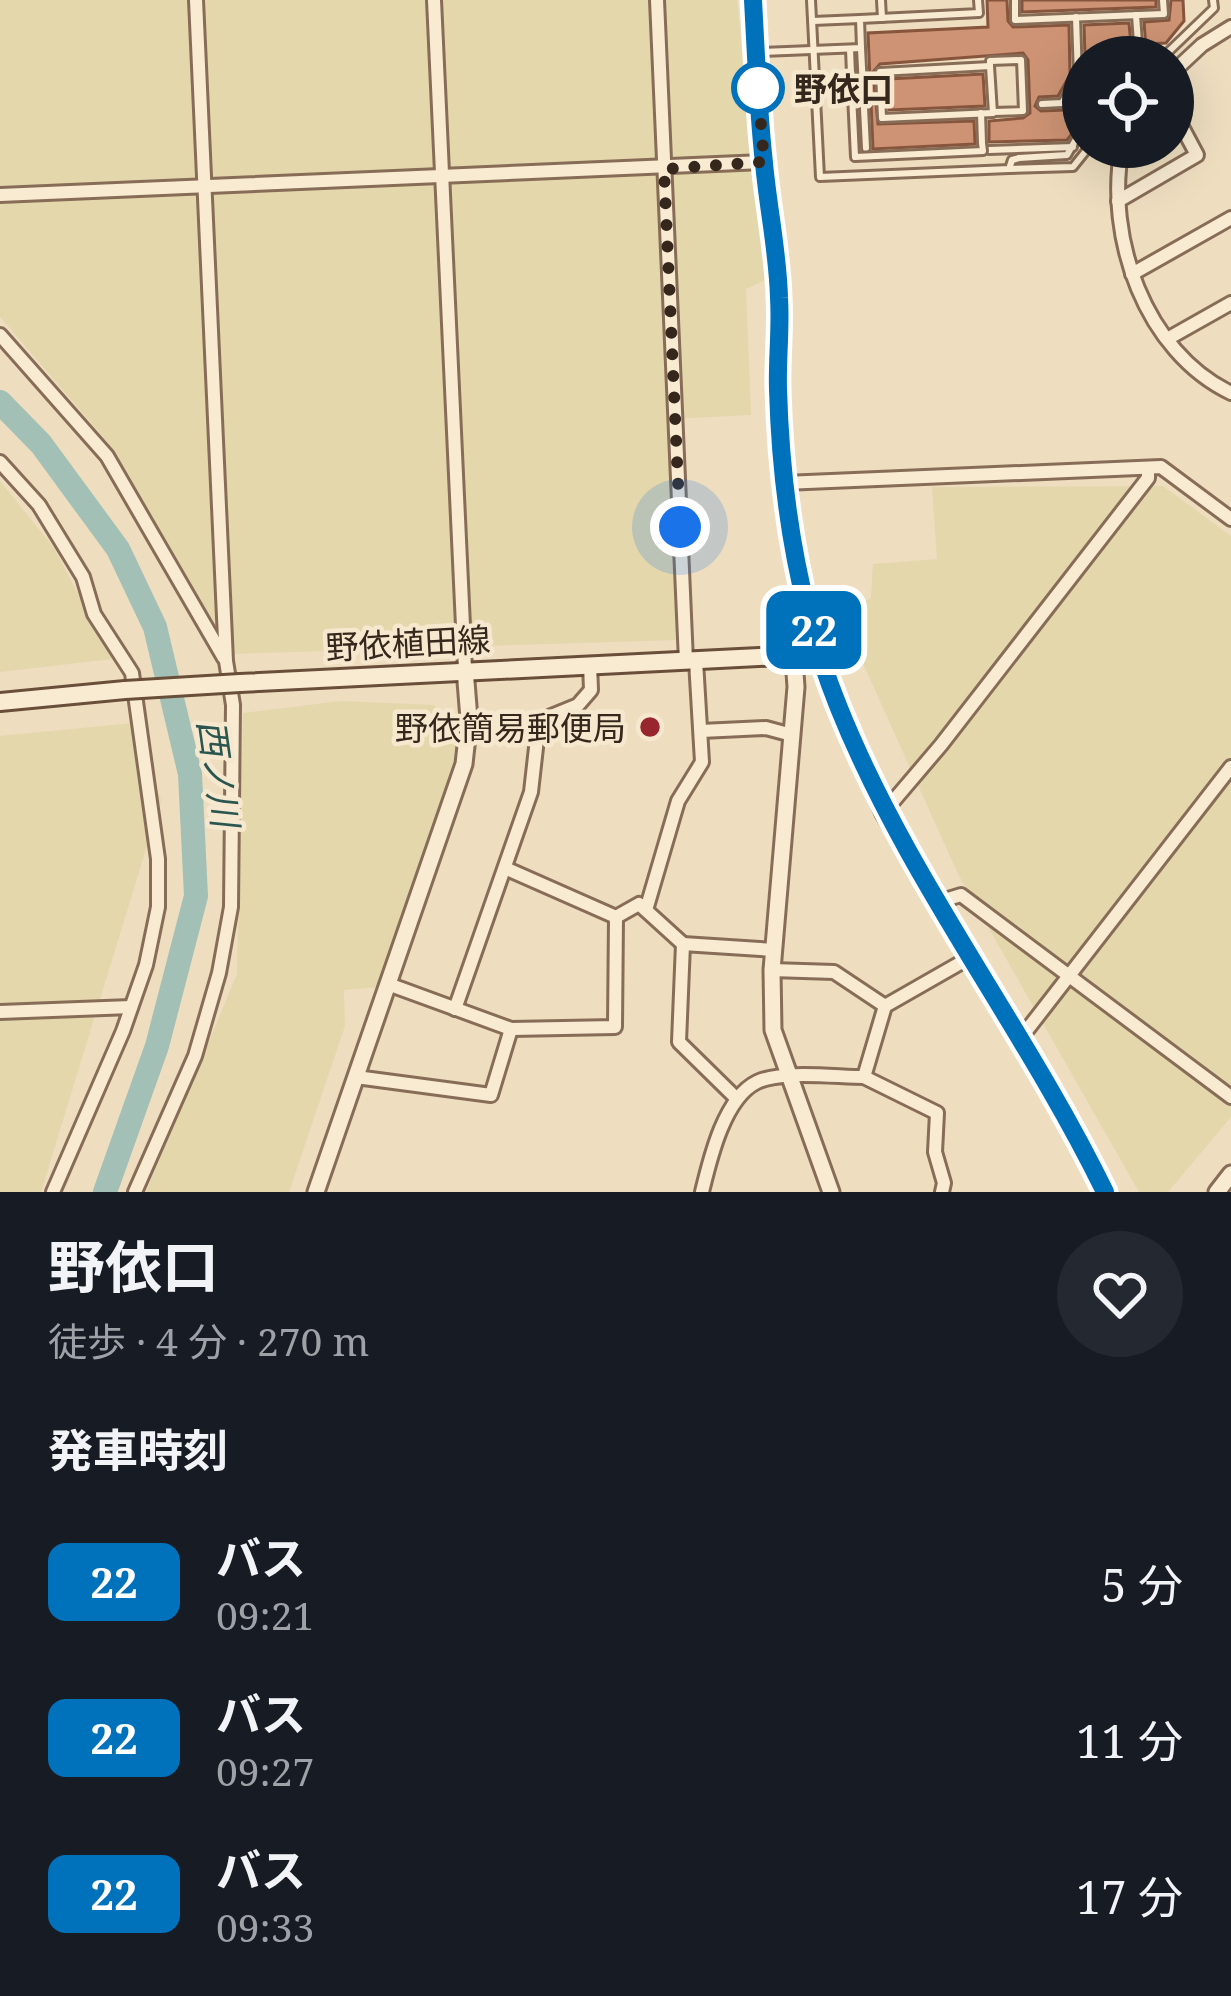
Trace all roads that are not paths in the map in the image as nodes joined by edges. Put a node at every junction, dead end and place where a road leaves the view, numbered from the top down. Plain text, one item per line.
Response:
1 (196, 0) edge
2 (434, 0) edge
3 (657, 0) edge
4 (753, 0) edge
5 (812, 0) edge
6 (881, 0) edge
7 (978, 0) edge
8 (1015, 0) edge
9 (1163, 0) edge
10 (1213, 0) edge
11 (1136, 15) junction
12 (1076, 17) junction
13 (882, 18) junction
14 (860, 20) junction
15 (813, 21) junction
16 (1231, 27) edge
17 (1137, 36) edge
18 (1185, 36) edge
19 (861, 48) junction
20 (850, 49) junction
21 (814, 50) junction
22 (755, 52) junction
23 (1194, 52) edge
24 (991, 66) junction
25 (1042, 104) dead end
26 (993, 112) junction
27 (981, 113) junction
28 (986, 147) junction
29 (1062, 147) edge
30 (866, 148) dead end
31 (1062, 156) edge
32 (764, 162) junction
33 (867, 163) dead end
34 (1062, 166) edge
35 (1119, 168) edge
36 (1175, 168) edge
37 (664, 169) junction
38 (1009, 169) junction
39 (868, 175) junction
40 (442, 177) junction
41 (205, 188) junction
42 (0, 195) edge
43 (1118, 201) junction
44 (1231, 218) edge
45 (1132, 274) junction
46 (1231, 303) edge
47 (0, 335) edge
48 (1169, 338) junction
49 (1231, 393) edge
50 (0, 462) edge
51 (1148, 468) junction
52 (784, 483) junction
53 (1231, 519) edge
54 (820, 654) junction
55 (794, 658) junction
56 (691, 661) junction
57 (226, 662) junction
58 (590, 664) junction
59 (466, 669) junction
60 (0, 702) edge
61 (700, 731) junction
62 (792, 735) junction
63 (1231, 766) edge
64 (884, 812) junction
65 (505, 868) junction
66 (938, 902) junction
67 (646, 910) junction
68 (616, 916) junction
69 (683, 944) junction
70 (774, 950) junction
71 (969, 958) junction
72 (772, 970) junction
73 (1068, 976) junction
74 (388, 984) junction
75 (885, 1006) junction
76 (131, 1007) junction
77 (455, 1009) junction
78 (0, 1012) edge
79 (511, 1029) junction
80 (1020, 1039) junction
81 (356, 1077) junction
82 (788, 1077) junction
83 (864, 1077) junction
84 (1231, 1097) edge
85 (737, 1099) junction
86 (1231, 1174) edge
87 (53, 1192) edge
88 (135, 1192) edge
89 (316, 1192) edge
90 (702, 1192) edge
91 (830, 1192) edge
92 (942, 1192) edge
93 (1105, 1192) edge
94 (1217, 1192) edge

1 - 41 street
2 - 40 street
3 - 37 street
4 - 22 main road
5 - 15 lane
6 - 13 lane
7 - 13 lane
8 - 12 lane
9 - 11 lane
10 - 18 lane
11 - 12 lane
11 - 17 lane
12 - 25 lane
13 - 14 lane
14 - 15 lane
14 - 19 lane
15 - 21 lane
16 - 23 street
19 - 20 lane
19 - 30 lane
20 - 21 lane
20 - 28 lane, bridge
21 - 22 lane
21 - 39 lane
22 - 32 main road
24 - 26 lane
24 - 26 lane
24 - 27 lane
26 - 27 lane
27 - 28 lane
28 - 29 lane
31 - 38 lane
32 - 37 street
32 - 52 main road
33 - 39 lane
34 - 38 lane
35 - 43 street
36 - 43 street
37 - 40 street
37 - 56 street
38 - 39 lane
40 - 41 street
40 - 59 street
41 - 42 street
41 - 57 street
43 - 45 street
44 - 45 street
45 - 48 street
46 - 48 street
47 - 57 street
48 - 49 street
50 - 76 street
51 - 52 street
51 - 53 street
51 - 64 street
52 - 54 main road
54 - 55 main road, 野依植田線
54 - 64 main road
55 - 56 main road, 野依植田線
55 - 62 street
56 - 58 main road, 野依植田線
56 - 61 street
57 - 88 street
58 - 59 main road, 野依植田線
58 - 65 street
59 - 60 main road, 野依植田線, bridge
59 - 74 street
61 - 62 street
61 - 67 street
62 - 70 street
63 - 73 street
64 - 66 main road
65 - 68 street
65 - 77 street
66 - 71 main road
66 - 73 street
67 - 68 street
67 - 69 street
68 - 79 street
69 - 70 street
69 - 85 street
70 - 72 street
71 - 75 street
71 - 80 main road
72 - 75 street
72 - 82 street
73 - 80 street
73 - 84 street
74 - 77 street
74 - 81 street
75 - 83 street
76 - 78 street
76 - 87 street
77 - 79 street
79 - 81 street
80 - 93 main road
81 - 89 street
82 - 83 street
82 - 85 street
82 - 91 street
83 - 92 street
85 - 90 street
86 - 94 street

